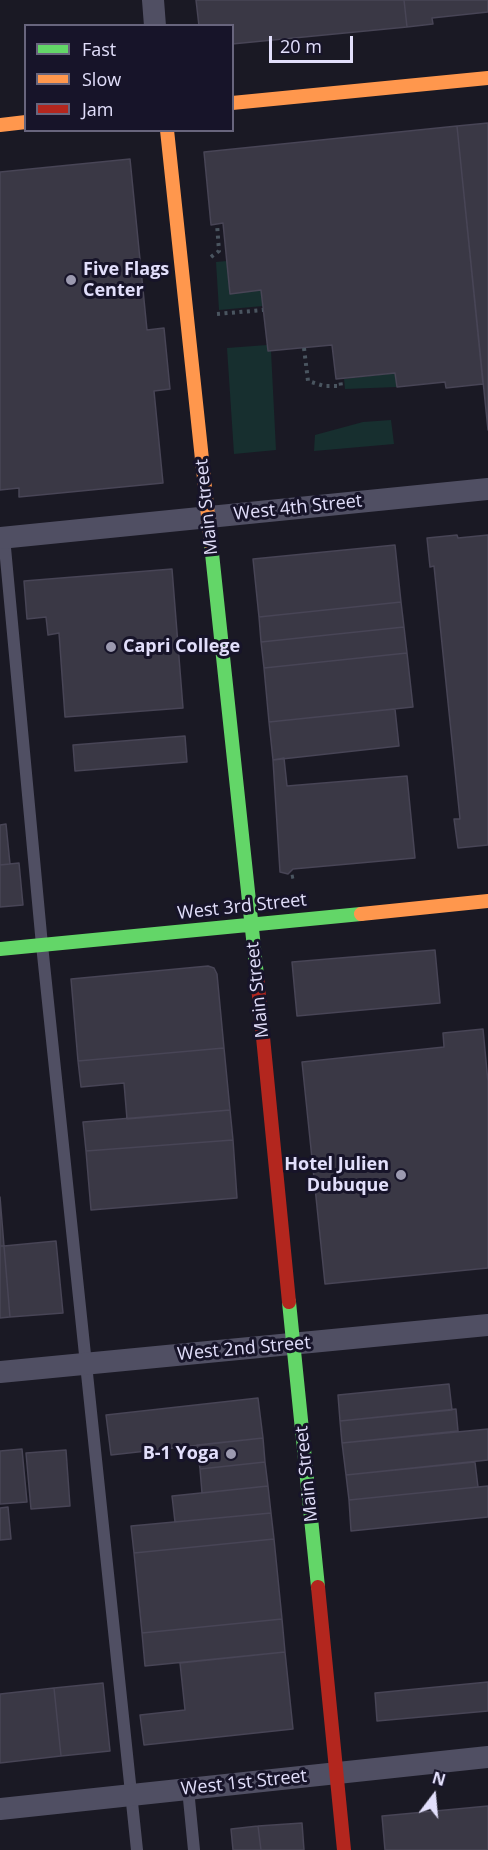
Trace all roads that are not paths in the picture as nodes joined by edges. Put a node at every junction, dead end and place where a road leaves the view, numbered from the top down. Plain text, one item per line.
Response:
1 (153, 0) edge
2 (155, 24) edge
3 (488, 78) edge
4 (234, 103) edge
5 (24, 122) edge
6 (0, 125) edge
7 (166, 132) edge
8 (488, 489) edge
9 (208, 517) junction
10 (2, 538) edge
11 (488, 901) edge
12 (251, 924) junction
13 (42, 945) junction
14 (0, 949) edge
15 (488, 1326) edge
16 (293, 1344) junction
17 (87, 1364) junction
18 (0, 1372) edge
19 (488, 1757) edge
20 (338, 1773) junction
21 (188, 1789) junction
22 (132, 1795) junction
23 (0, 1809) edge
24 (137, 1850) edge
25 (194, 1850) edge
26 (344, 1850) edge

1 - 2 street
3 - 4 street
5 - 6 street
7 - 9 street, Main Street
8 - 9 street, West 4th Street
9 - 10 street, West 4th Street
9 - 12 street, Main Street
10 - 13 lane
11 - 12 street, West 3rd Street
12 - 13 street, West 3rd Street
12 - 16 street, Main Street
13 - 14 street, West 3rd Street
13 - 17 lane
15 - 16 street, West 2nd Street
16 - 17 street, West 2nd Street
16 - 20 street, Main Street
17 - 18 street, West 2nd Street
17 - 22 lane
19 - 20 street, West 1st Street
20 - 21 street, West 1st Street
20 - 26 street, Main Street
21 - 22 street, West 1st Street
21 - 25 lane
22 - 23 street, West 1st Street
22 - 24 lane

